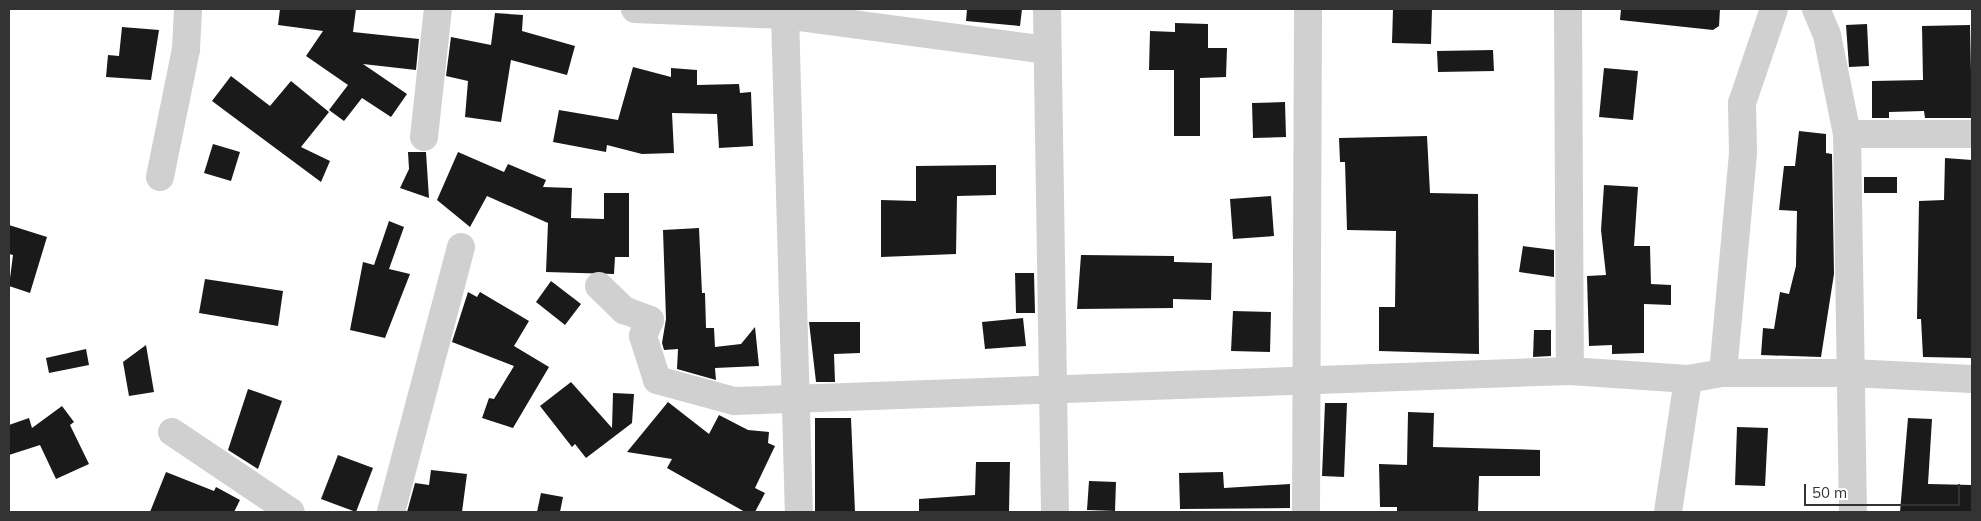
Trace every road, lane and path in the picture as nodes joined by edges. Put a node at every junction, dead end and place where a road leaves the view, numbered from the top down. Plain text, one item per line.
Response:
1 (188, 9) edge
2 (438, 9) edge
3 (635, 9) edge
4 (1047, 9) edge
5 (1308, 9) edge
6 (1568, 9) edge
7 (1774, 9) edge
8 (1816, 9) edge
9 (785, 16) junction
10 (1048, 50) junction
11 (1847, 134) junction
12 (1972, 134) edge
13 (424, 137) dead end
14 (160, 177) dead end
15 (461, 246) dead end
16 (599, 286) dead end
17 (1570, 371) junction
18 (1723, 373) junction
19 (1851, 373) junction
20 (1688, 379) junction
21 (1972, 379) edge
22 (1308, 383) junction
23 (1055, 393) junction
24 (796, 401) junction
25 (172, 432) dead end
26 (291, 512) edge
27 (391, 512) edge
28 (799, 512) edge
29 (1055, 512) edge
30 (1306, 512) edge
31 (1668, 512) edge
32 (1853, 512) edge

1 - 14 street
2 - 13 street
3 - 9 street
4 - 10 street
5 - 22 street
6 - 17 street
7 - 18 street
8 - 11 street
9 - 10 street
9 - 24 street
10 - 23 street
11 - 12 street
11 - 19 street
15 - 27 street
16 - 24 street
17 - 20 street
17 - 22 street
18 - 19 street
18 - 20 street
19 - 21 street
19 - 32 street
20 - 31 street
22 - 23 street
22 - 30 street
23 - 24 street
23 - 29 street
24 - 28 street
25 - 26 street

